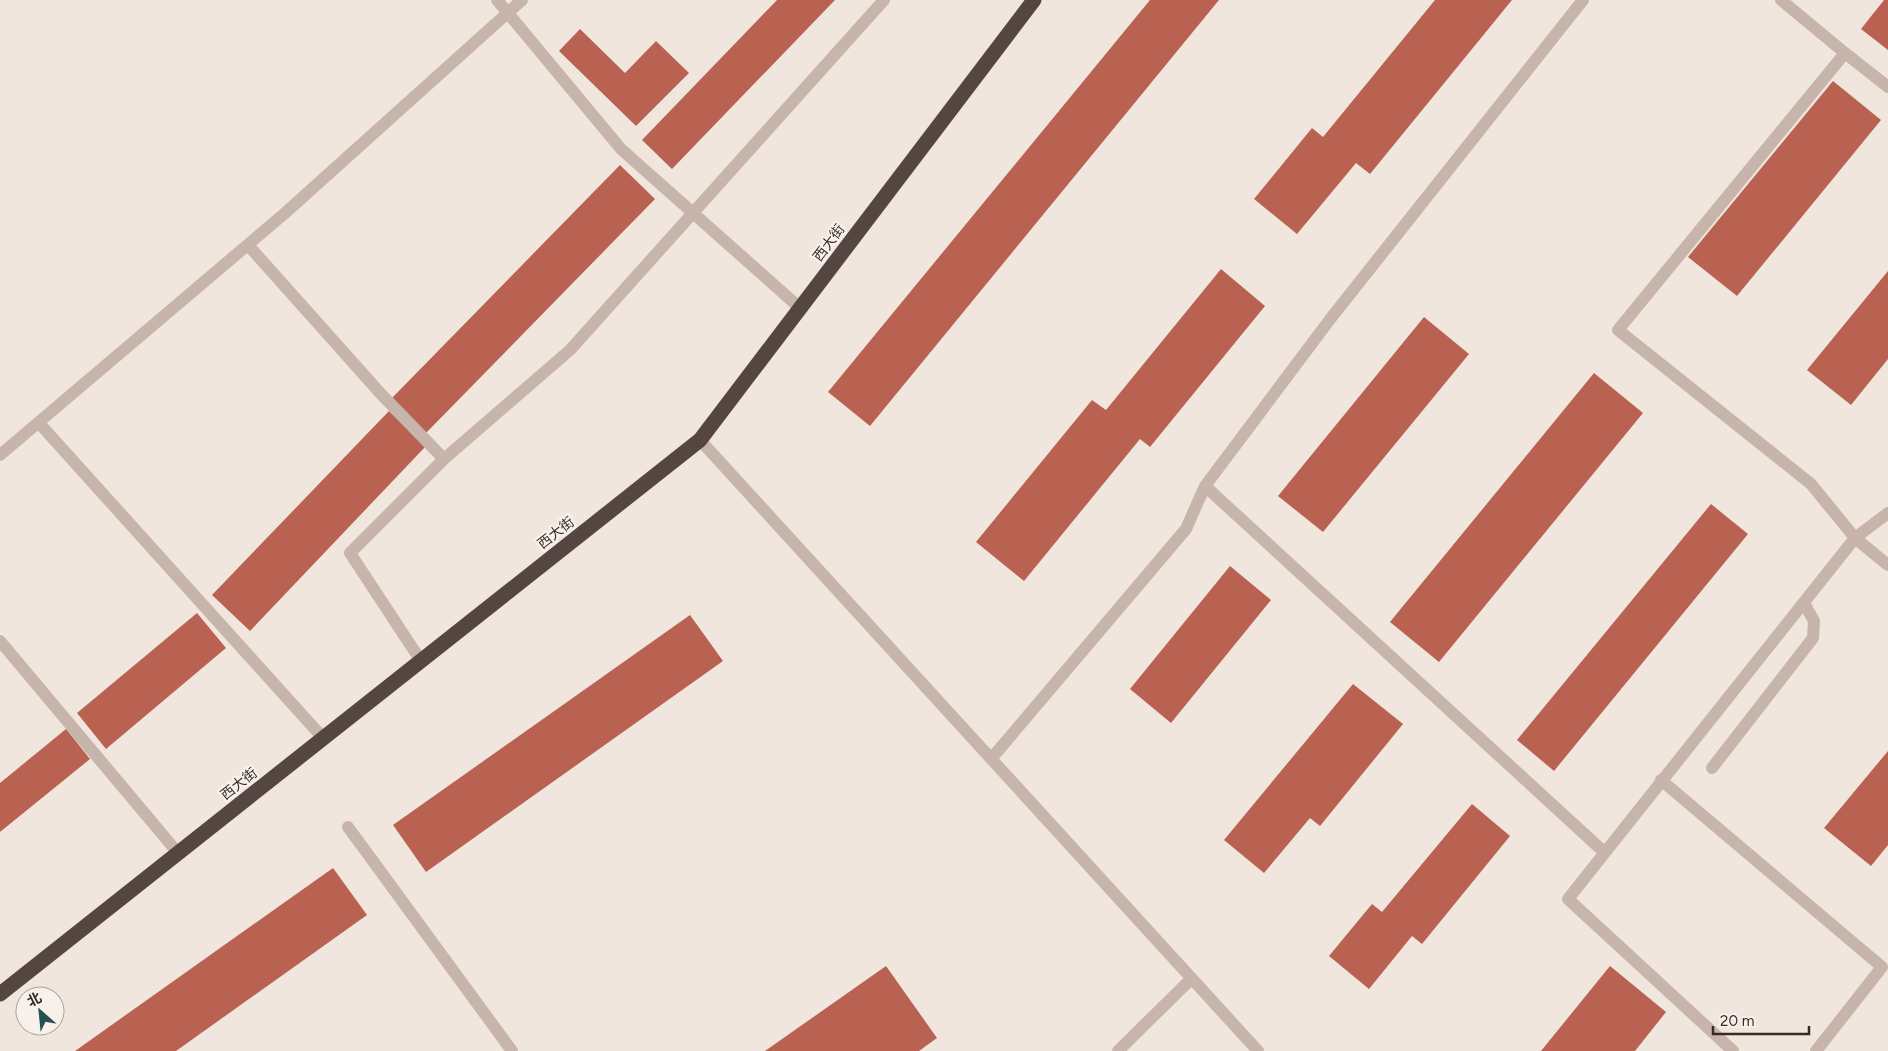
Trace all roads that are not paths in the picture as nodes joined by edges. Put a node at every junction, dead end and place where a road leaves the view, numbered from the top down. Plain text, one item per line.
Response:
1 (498, 0) edge
2 (522, 0) edge
3 (884, 0) edge
4 (1034, 0) edge
5 (1583, 0) edge
6 (1781, 0) edge
7 (508, 12) junction
8 (1845, 54) junction
9 (1888, 87) edge
10 (693, 213) junction
11 (248, 244) junction
12 (800, 308) junction
13 (39, 422) junction
14 (700, 440) junction
15 (0, 456) edge
16 (444, 459) junction
17 (1205, 486) junction
18 (1888, 513) edge
19 (1855, 538) junction
20 (1888, 565) edge
21 (1804, 603) junction
22 (0, 641) edge
23 (421, 660) junction
24 (323, 738) junction
25 (991, 759) junction
26 (1712, 768) dead end
27 (1661, 780) junction
28 (348, 827) dead end
29 (1604, 852) junction
30 (178, 853) junction
31 (1192, 979) junction
32 (0, 994) edge
33 (512, 1051) edge
34 (1118, 1051) edge
35 (1258, 1051) edge
36 (1732, 1051) edge
37 (1816, 1051) edge

1 - 7 street
2 - 7 street
3 - 10 street
4 - 12 highway, 西大街
5 - 17 street
6 - 8 street
7 - 10 street
7 - 11 street
8 - 9 street
8 - 19 street
10 - 12 street
10 - 16 street
11 - 13 street
11 - 16 street
12 - 14 highway, 西大街
13 - 15 street
13 - 24 street
14 - 23 highway, 西大街
14 - 25 street
16 - 23 street
17 - 25 street
17 - 29 street
18 - 19 street
19 - 20 street
19 - 21 street
21 - 26 street
21 - 27 street
22 - 30 street
23 - 24 highway, 西大街
24 - 30 highway, 西大街
25 - 31 street
27 - 29 street
27 - 37 street
28 - 33 street
29 - 36 street
30 - 32 highway, 西大街
31 - 34 street
31 - 35 street

